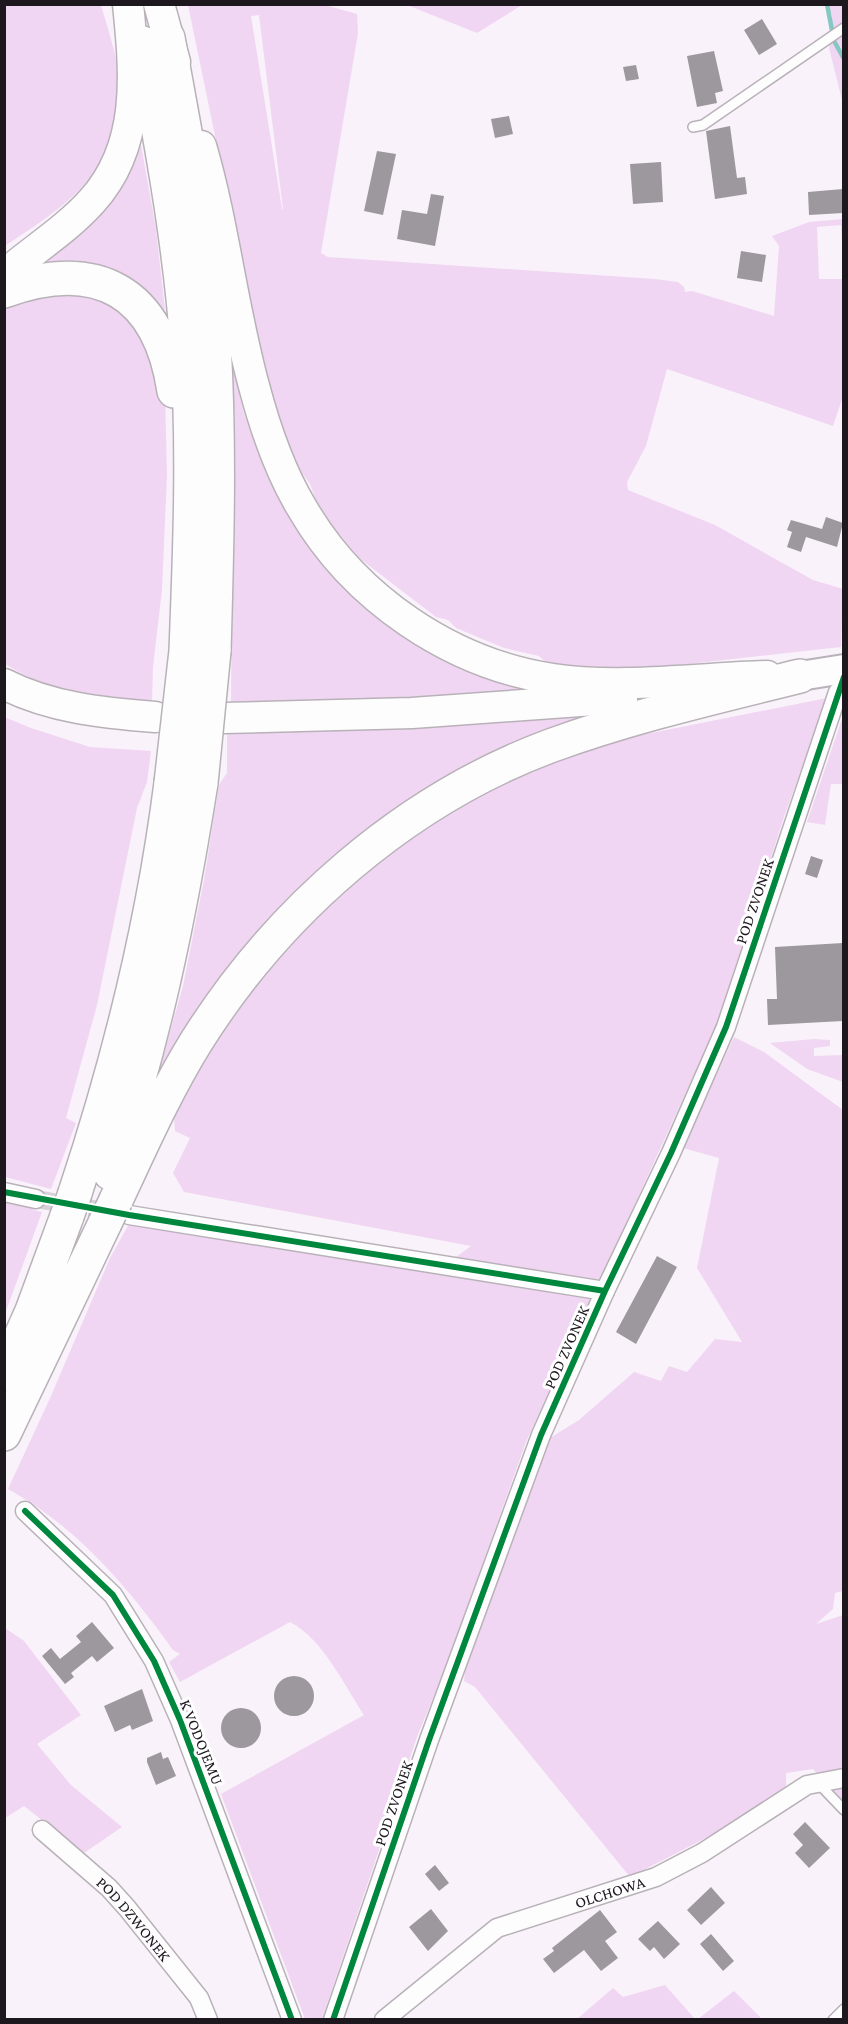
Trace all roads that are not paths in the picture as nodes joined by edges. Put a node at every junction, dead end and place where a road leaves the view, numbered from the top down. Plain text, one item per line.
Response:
1 (128, 4) edge
2 (134, 4) edge
3 (159, 4) edge
4 (843, 28) edge
5 (148, 42) junction
6 (693, 127) dead end
7 (4, 275) edge
8 (4, 291) edge
9 (192, 500) junction
10 (200, 651) junction
11 (800, 676) junction
12 (841, 681) edge
13 (4, 684) edge
14 (155, 717) dead end
15 (224, 718) dead end
16 (4, 1192) edge
17 (36, 1199) tunnel mouth
18 (98, 1209) junction
19 (605, 1291) junction
20 (4, 1374) edge
21 (4, 1434) edge
22 (25, 1510) dead end
23 (843, 1778) edge
24 (819, 1784) junction
25 (843, 1810) edge
26 (42, 1830) dead end
27 (843, 2009) edge
28 (208, 2019) edge
29 (292, 2019) edge
30 (333, 2019) edge
31 (384, 2019) edge
32 (833, 2019) edge

1 - 5 highway
2 - 5 highway
3 - 5 highway
4 - 6 lane
5 - 7 highway
5 - 9 highway
5 - 10 highway
5 - 11 highway
8 - 9 highway
9 - 10 highway
10 - 18 highway, bridge
11 - 12 main road
11 - 15 highway
11 - 18 highway
12 - 19 street, POD ZVONEK
13 - 14 highway
16 - 17 street
18 - 19 street
18 - 20 highway
18 - 21 highway
19 - 30 street, POD ZVONEK
22 - 29 street, K VODOJEMU
23 - 24 street, OLCHOWA
24 - 25 lane
24 - 31 street, OLCHOWA
26 - 28 street, POD DZWONEK
27 - 32 lane

